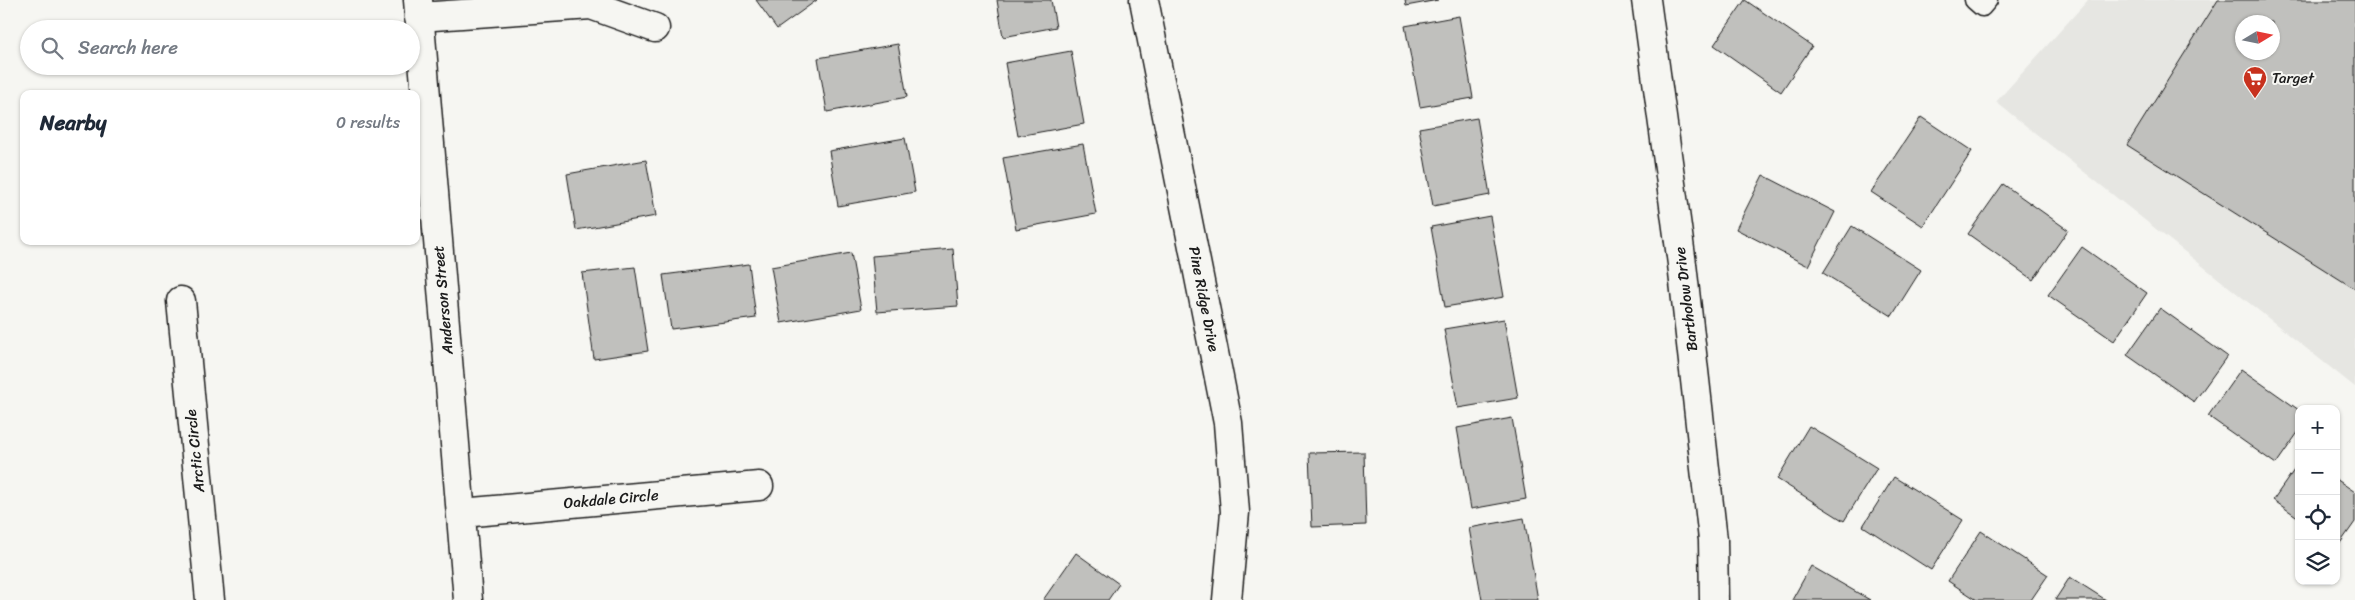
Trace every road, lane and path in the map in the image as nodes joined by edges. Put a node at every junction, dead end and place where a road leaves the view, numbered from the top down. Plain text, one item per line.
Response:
1 (1144, 0) edge
2 (1646, 0) edge
3 (1974, 0) edge
4 (1988, 0) edge
5 (419, 9) edge
6 (420, 21) edge
7 (655, 28) dead end
8 (181, 301) dead end
9 (759, 486) dead end
10 (462, 513) junction
11 (210, 600) edge
12 (468, 600) edge
13 (1227, 600) edge
14 (1714, 600) edge

1 - 13 street, Pine Ridge Drive
2 - 14 street, Bartholow Drive
3 - 4 lane
5 - 7 street
6 - 10 street, Anderson Street
8 - 11 street, Arctic Circle
9 - 10 street, Oakdale Circle
10 - 12 street, Anderson Street

